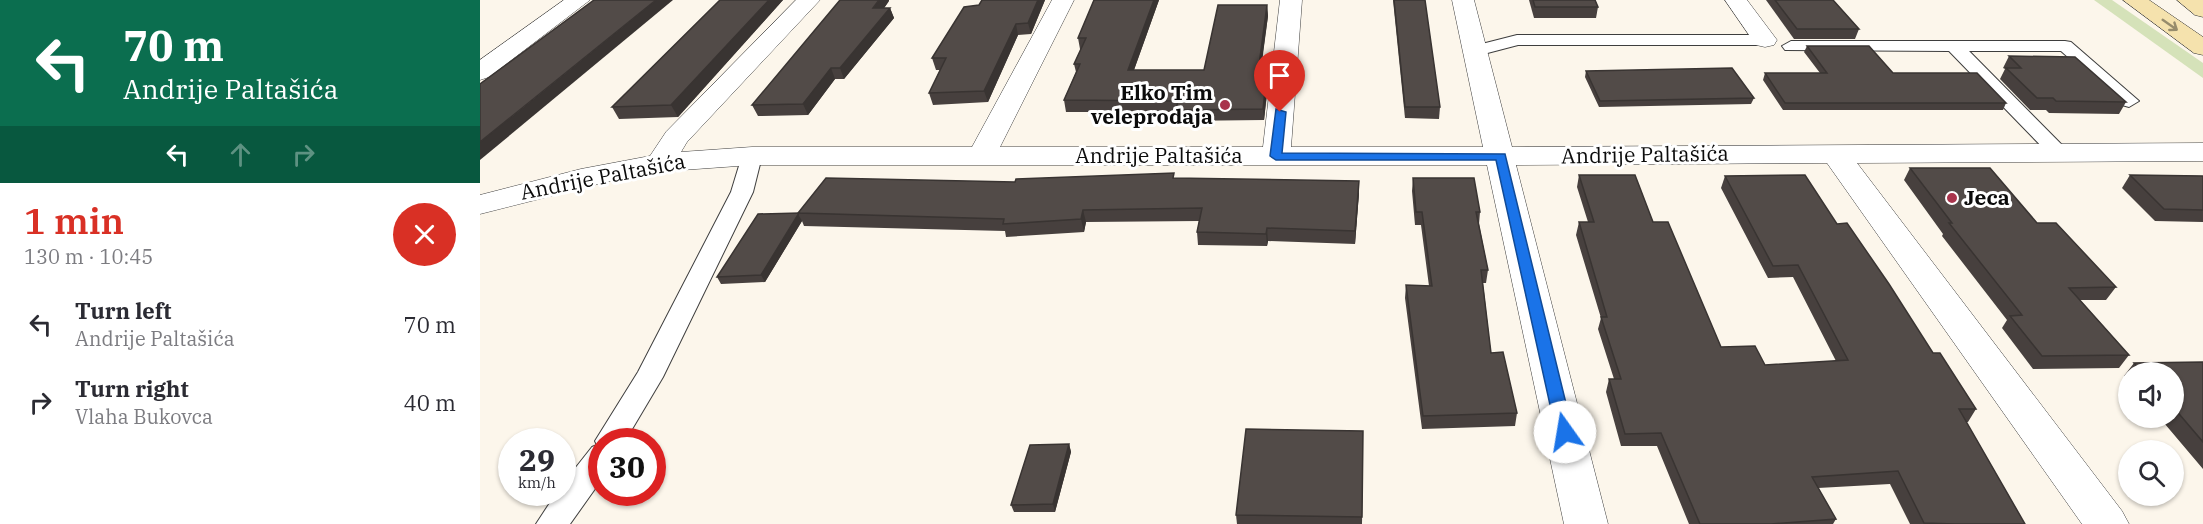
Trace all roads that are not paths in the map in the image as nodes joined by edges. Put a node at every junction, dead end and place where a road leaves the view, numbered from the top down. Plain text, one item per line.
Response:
1 (579, 0) edge
2 (809, 0) edge
3 (1063, 0) edge
4 (1291, 0) edge
5 (1463, 0) edge
6 (1736, 0) edge
7 (2134, 0) edge
8 (2188, 0) edge
9 (2203, 10) edge
10 (1603, 32) dead end
11 (1765, 40) joint
12 (1473, 42) junction
13 (1791, 46) dead end
14 (1954, 46) junction
15 (2203, 48) edge
16 (480, 72) edge
17 (2129, 101) dead end
18 (1834, 152) junction
19 (2058, 152) junction
20 (2203, 152) edge
21 (982, 155) junction
22 (752, 156) junction
23 (1276, 156) junction
24 (1501, 156) junction
25 (661, 162) junction
26 (480, 205) edge
27 (618, 428) edge
28 (588, 474) edge
29 (552, 524) edge
30 (1586, 524) edge
31 (2106, 524) edge

1 - 16 street
2 - 25 street
3 - 21 street
4 - 23 street
5 - 12 street
6 - 11 street
7 -> 15 main road
8 - 9 main road
10 - 12 lane
11 - 12 lane
12 - 24 street
13 - 14 lane
14 - 17 lane
14 - 19 lane
18 - 19 street, Andrije Paltašića
18 - 24 street, Andrije Paltašića
18 - 31 street
19 - 20 street, Andrije Paltašića
21 - 22 street, Andrije Paltašića
21 - 23 street, Andrije Paltašića
22 - 25 street, Andrije Paltašića
22 - 27 lane
23 - 24 street, Andrije Paltašića
24 - 30 street
25 - 26 street, Andrije Paltašića
28 - 29 lane

